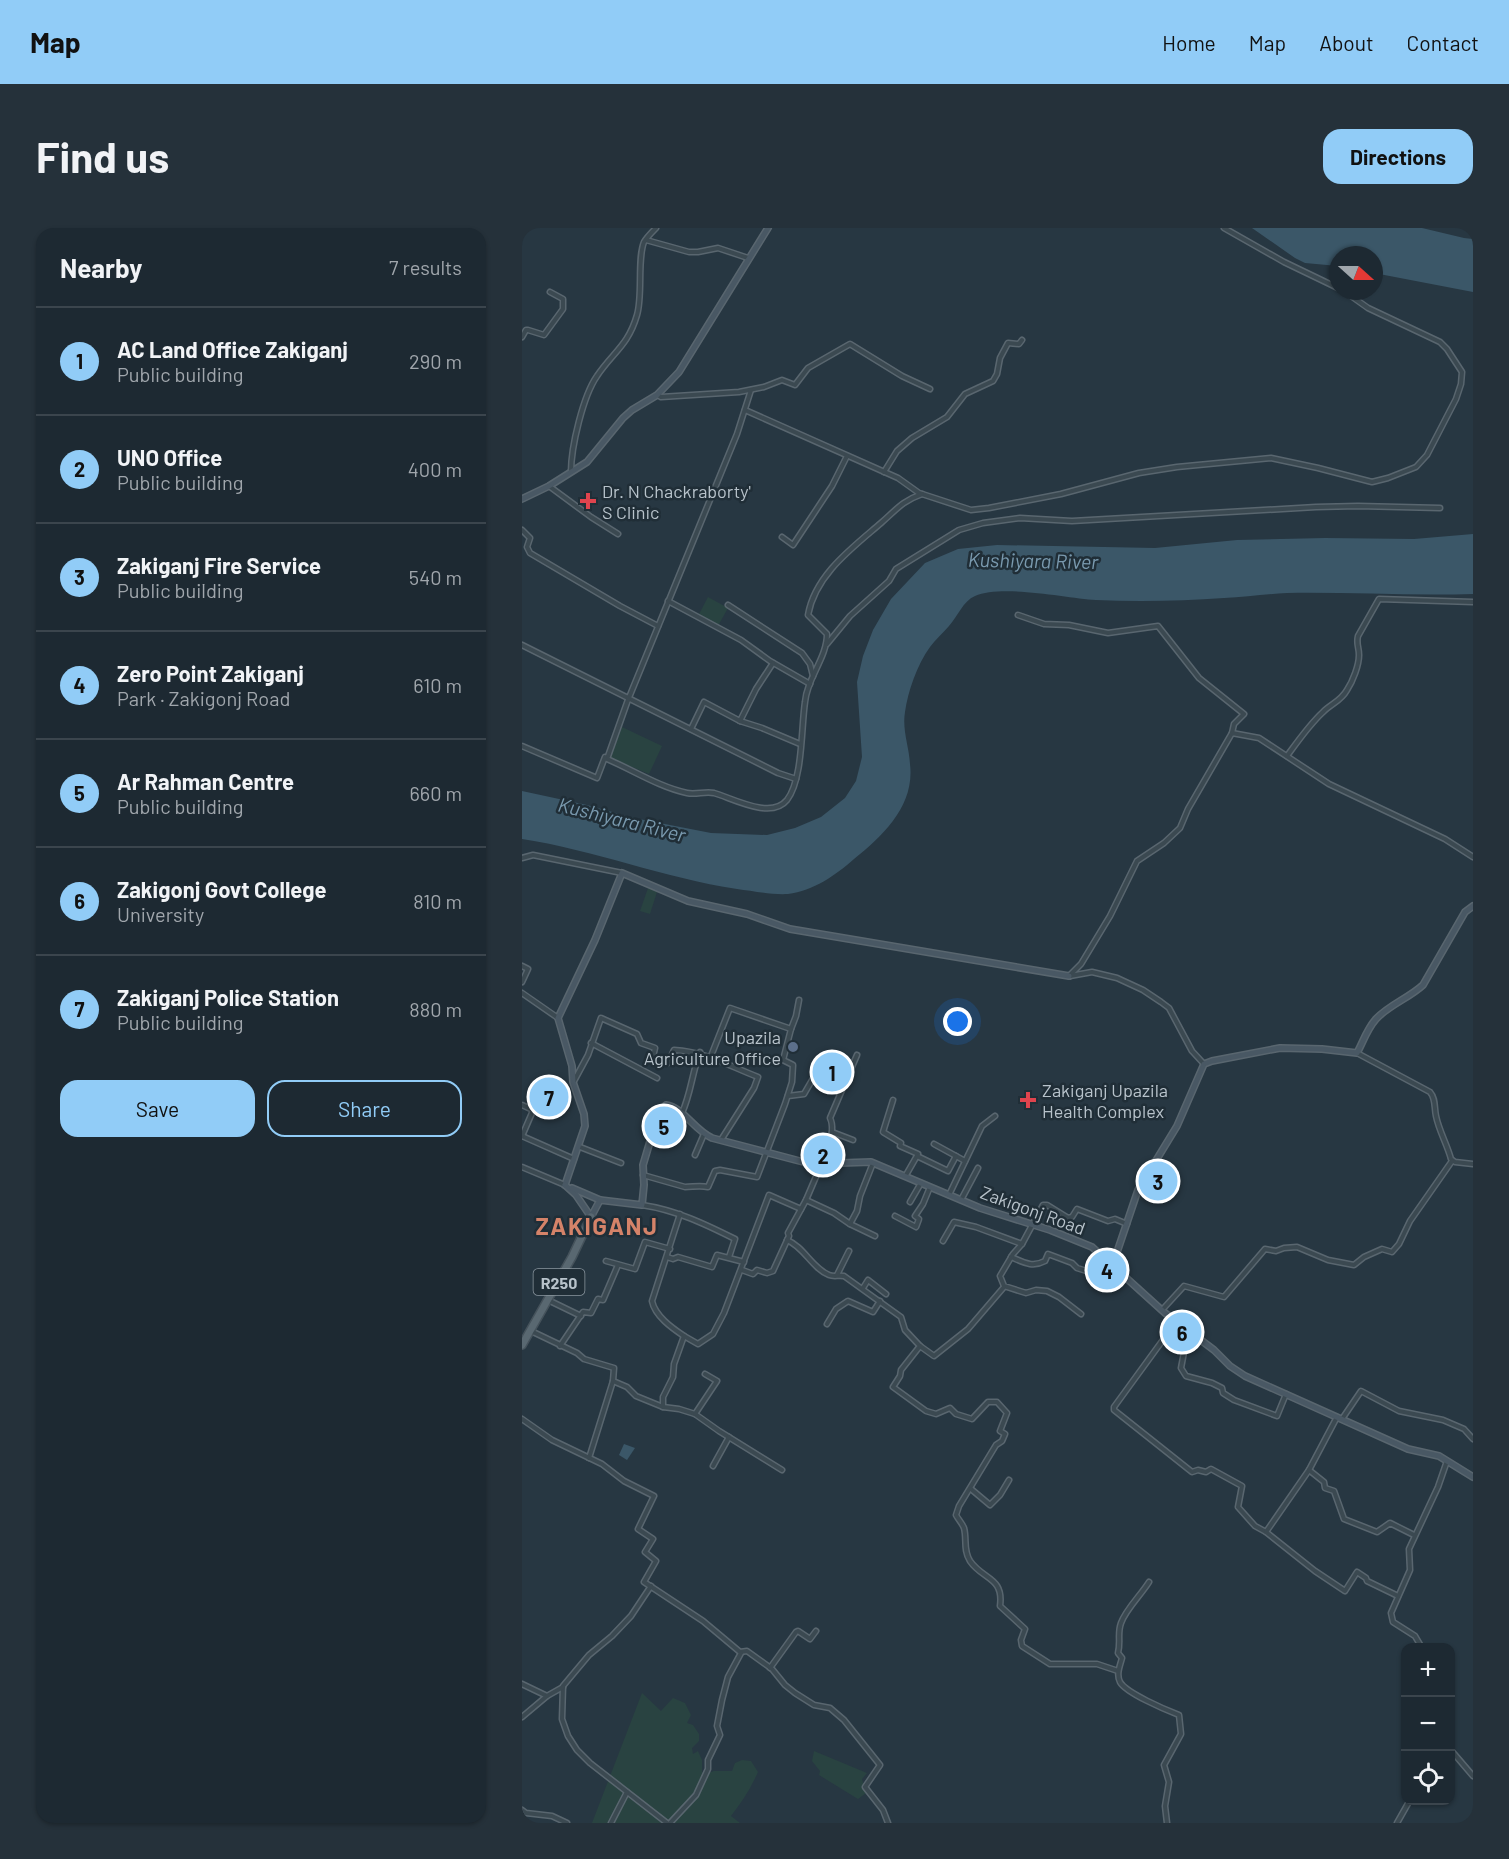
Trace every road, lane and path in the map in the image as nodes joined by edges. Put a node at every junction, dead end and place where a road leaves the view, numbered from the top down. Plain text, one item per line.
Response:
1 (656, 228) edge
2 (768, 228) edge
3 (1224, 228) edge
4 (646, 240) junction
5 (748, 258) junction
6 (1329, 284) edge
7 (550, 292) dead end
8 (1357, 300) edge
9 (522, 337) edge
10 (1022, 340) dead end
11 (930, 389) dead end
12 (752, 390) junction
13 (657, 394) junction
14 (746, 410) junction
15 (847, 456) junction
16 (884, 472) junction
17 (571, 473) junction
18 (549, 486) junction
19 (922, 494) junction
20 (522, 499) edge
21 (1440, 508) dead end
22 (522, 530) edge
23 (618, 534) dead end
24 (782, 537) dead end
25 (668, 601) junction
26 (1473, 602) edge
27 (728, 605) dead end
28 (1018, 615) dead end
29 (658, 626) junction
30 (522, 645) edge
31 (827, 645) junction
32 (773, 663) junction
33 (813, 677) junction
34 (810, 684) junction
35 (628, 698) junction
36 (740, 721) junction
37 (691, 729) junction
38 (1232, 733) junction
39 (800, 744) junction
40 (522, 746) edge
41 (1287, 756) junction
42 (796, 780) junction
43 (1473, 857) edge
44 (522, 858) edge
45 (622, 873) junction
46 (1473, 906) edge
47 (522, 966) edge
48 (1070, 976) junction
49 (522, 982) edge
50 (522, 993) edge
51 (799, 1000) dead end
52 (558, 1018) junction
53 (790, 1029) junction
54 (591, 1043) junction
55 (700, 1052) junction
56 (1357, 1053) junction
57 (857, 1055) dead end
58 (711, 1056) junction
59 (1204, 1064) junction
60 (657, 1078) dead end
61 (573, 1082) junction
62 (845, 1084) junction
63 (788, 1096) junction
64 (538, 1099) dead end
65 (893, 1100) dead end
66 (522, 1105) edge
67 (533, 1110) junction
68 (682, 1114) junction
69 (995, 1116) dead end
70 (832, 1132) junction
71 (704, 1134) junction
72 (522, 1137) edge
73 (721, 1140) junction
74 (852, 1140) dead end
75 (934, 1144) dead end
76 (580, 1147) junction
77 (766, 1152) junction
78 (695, 1155) dead end
79 (917, 1156) junction
80 (956, 1156) junction
81 (575, 1160) junction
82 (965, 1161) junction
83 (1452, 1161) junction
84 (621, 1163) dead end
85 (874, 1163) junction
86 (1473, 1164) edge
87 (820, 1165) junction
88 (828, 1165) junction
89 (522, 1167) edge
90 (978, 1168) dead end
91 (643, 1174) junction
92 (906, 1175) junction
93 (921, 1182) junction
94 (565, 1185) junction
95 (931, 1186) junction
96 (950, 1195) junction
97 (600, 1200) junction
98 (806, 1200) junction
99 (961, 1200) junction
100 (910, 1202) dead end
101 (642, 1205) junction
102 (801, 1209) junction
103 (680, 1214) junction
104 (895, 1216) dead end
105 (591, 1217) junction
106 (850, 1224) junction
107 (1032, 1224) junction
108 (1127, 1224) junction
109 (875, 1236) dead end
110 (787, 1240) junction
111 (943, 1240) dead end
112 (1022, 1244) junction
113 (670, 1250) junction
114 (849, 1251) dead end
115 (667, 1257) junction
116 (729, 1257) junction
117 (1011, 1257) junction
118 (606, 1261) dead end
119 (744, 1262) junction
120 (1113, 1264) junction
121 (618, 1265) junction
122 (742, 1269) junction
123 (837, 1275) junction
124 (1125, 1278) junction
125 (1005, 1286) junction
126 (863, 1288) junction
127 (886, 1294) dead end
128 (548, 1300) junction
129 (880, 1301) junction
130 (1162, 1311) junction
131 (1081, 1314) dead end
132 (581, 1316) junction
133 (1176, 1322) junction
134 (827, 1324) dead end
135 (531, 1331) junction
136 (1188, 1331) junction
137 (684, 1336) junction
138 (522, 1345) edge
139 (560, 1346) junction
140 (920, 1346) junction
141 (705, 1374) dead end
142 (614, 1381) junction
143 (1286, 1394) junction
144 (663, 1407) junction
145 (695, 1414) junction
146 (1340, 1418) junction
147 (522, 1419) edge
148 (730, 1437) junction
149 (1473, 1439) edge
150 (589, 1458) junction
151 (1447, 1461) junction
152 (713, 1466) dead end
153 (782, 1470) dead end
154 (1309, 1470) junction
155 (1473, 1477) edge
156 (1009, 1480) dead end
157 (971, 1489) junction
158 (1266, 1532) junction
159 (1414, 1535) junction
160 (1149, 1582) dead end
161 (651, 1586) junction
162 (1398, 1596) junction
163 (816, 1631) dead end
164 (1419, 1643) edge
165 (741, 1653) junction
166 (770, 1668) junction
167 (1118, 1671) junction
168 (522, 1684) edge
169 (563, 1686) junction
170 (547, 1696) junction
171 (522, 1717) edge
172 (1452, 1751) edge
173 (1473, 1776) edge
174 (627, 1792) junction
175 (1407, 1805) edge
176 (522, 1810) edge
177 (886, 1822) edge
178 (567, 1823) edge
179 (611, 1823) edge
180 (668, 1823) edge
181 (1167, 1823) edge
182 (1397, 1823) edge

1 - 4 street
2 - 5 main road
3 - 6 street
4 - 5 street
4 - 17 street
5 - 13 main road
7 - 9 street
8 - 19 street
10 - 16 street
11 - 12 street
12 - 13 street
12 - 14 street
13 - 17 main road
14 - 15 street
14 - 25 street
15 - 16 street
15 - 24 street
16 - 19 street
17 - 18 main road
18 - 20 main road
18 - 23 street
19 - 31 street
21 - 31 street
22 - 29 street
25 - 29 street
25 - 32 street
26 - 41 street
27 - 33 street
28 - 38 street
29 - 35 street
30 - 35 street
31 - 33 street
32 - 34 street
32 - 36 street
33 - 34 street
34 - 39 street
35 - 37 street
35 - 40 street
35 - 42 street
36 - 37 street
36 - 39 street
37 - 42 street
38 - 41 street
38 - 48 street
39 - 42 street
41 - 43 street
44 - 45 street
45 - 48 main road
45 - 52 main road
46 - 56 main road
47 - 49 street
48 - 59 street
50 - 52 street
51 - 53 street
52 - 61 main road
53 - 58 street
53 - 63 street
54 - 55 street
54 - 60 street
54 - 61 street
55 - 58 street
55 - 68 street
56 - 59 main road
56 - 83 street
57 - 62 street
58 - 73 street
59 - 108 main road
61 - 76 main road
62 - 63 street
62 - 70 street
63 - 77 street
64 - 67 street
65 - 79 street
66 - 67 street
67 - 72 street
68 - 71 main road, Zakigonj Road
68 - 91 main road
69 - 82 street
70 - 74 street
70 - 88 street
71 - 73 main road, Zakigonj Road
71 - 78 street
72 - 81 street
73 - 77 main road, Zakigonj Road
75 - 80 street
76 - 81 main road
76 - 84 street
77 - 87 main road, Zakigonj Road
77 - 91 street
79 - 80 street
79 - 92 street
80 - 82 street
81 - 94 main road
82 - 96 street
83 - 86 street
83 - 130 street
85 - 88 main road, Zakigonj Road
85 - 92 main road, Zakigonj Road
85 - 106 street
87 - 88 main road, Zakigonj Road
87 - 98 street
89 - 94 street
90 - 99 street
91 - 101 main road
92 - 93 main road, Zakigonj Road
93 - 95 main road, Zakigonj Road
93 - 100 street
94 - 97 main road
94 - 105 main road
95 - 96 main road, Zakigonj Road
95 - 104 street
96 - 99 main road, Zakigonj Road
97 - 101 main road
97 - 105 main road
98 - 102 street
98 - 106 street
99 - 107 main road, Zakigonj Road
101 - 103 street
102 - 110 street
102 - 119 street
103 - 113 street
103 - 116 street
105 - 128 main road, R250
106 - 109 street
107 - 108 street
107 - 112 street
107 - 120 main road, Zakigonj Road
108 - 120 main road
110 - 122 street
110 - 123 street
111 - 112 street
112 - 117 street
113 - 115 street
113 - 121 street
114 - 123 street
115 - 116 street
115 - 137 street
116 - 119 street
117 - 124 street
117 - 125 street
118 - 121 street
119 - 122 street
120 - 124 main road, Zakigonj Road
121 - 132 street
122 - 137 street
123 - 126 street
124 - 130 main road, Zakigonj Road
125 - 131 street
125 - 140 street
126 - 127 street
126 - 129 street
128 - 132 street
128 - 135 main road, R250
129 - 134 street
129 - 140 street
130 - 133 main road, Zakigonj Road
132 - 139 street
133 - 136 main road, Zakigonj Road
133 - 158 street
135 - 138 main road, R250
135 - 139 street
136 - 143 main road, Zakigonj Road
136 - 143 street
137 - 144 street
139 - 142 street
140 - 157 street
141 - 145 street
142 - 144 street
142 - 150 street
143 - 146 main road, Zakigonj Road
144 - 145 street
145 - 148 street
146 - 149 street
146 - 151 main road, Zakigonj Road
146 - 154 street
147 - 150 street
148 - 152 street
148 - 153 street
150 - 161 street
151 - 155 main road, Zakigonj Road
151 - 159 street
154 - 158 street
154 - 159 street
156 - 157 street
157 - 167 street
158 - 162 street
159 - 162 street
160 - 167 street
161 - 165 street
161 - 169 street
162 - 164 street
163 - 166 street
165 - 166 street
165 - 180 street
166 - 177 street
167 - 181 street
168 - 170 street
169 - 170 street
169 - 174 street
170 - 171 street
172 - 173 street
174 - 179 street
174 - 180 street
175 - 182 street
176 - 178 street

